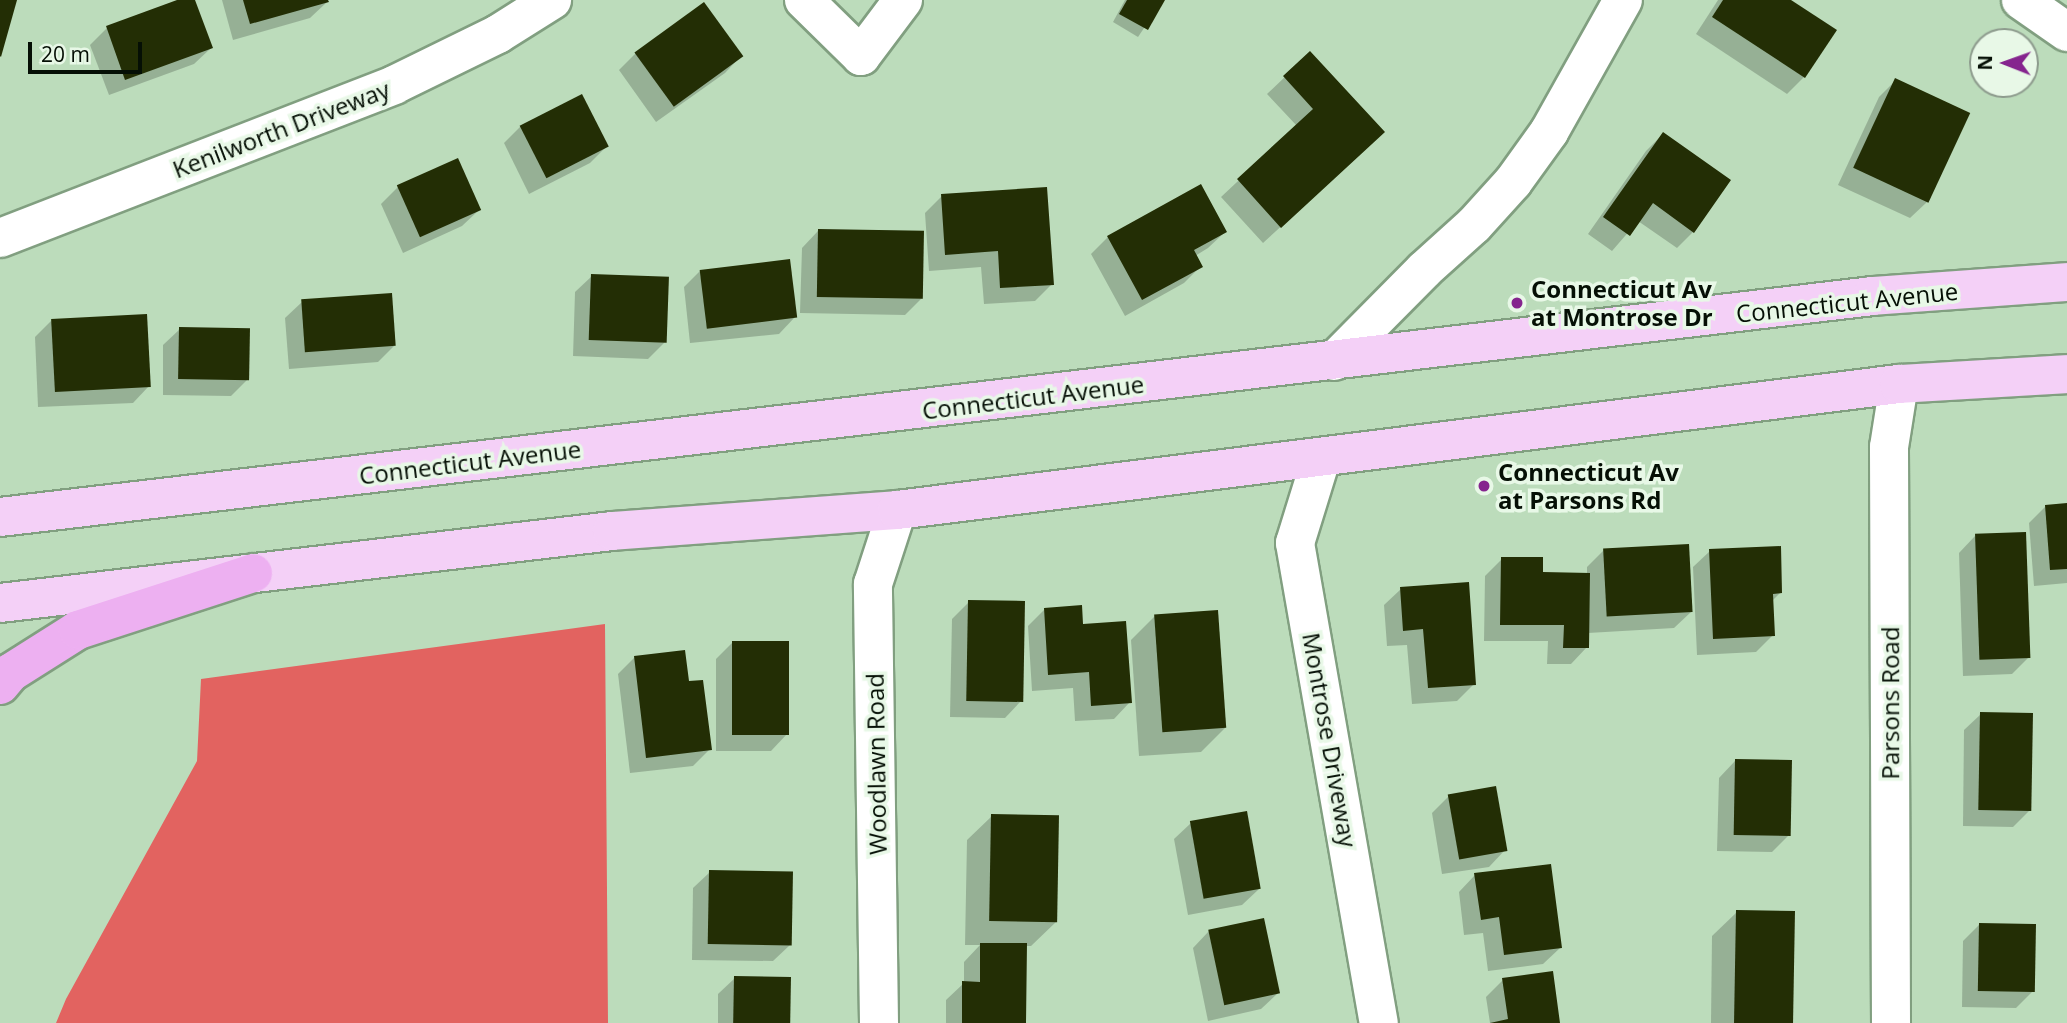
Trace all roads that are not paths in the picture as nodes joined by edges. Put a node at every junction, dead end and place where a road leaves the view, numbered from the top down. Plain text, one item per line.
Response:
1 (552, 0) edge
2 (804, 0) edge
3 (903, 0) edge
4 (1623, 0) edge
5 (2021, 0) edge
6 (2067, 32) edge
7 (0, 238) edge
8 (2067, 282) edge
9 (1334, 361) junction
10 (2067, 373) edge
11 (1899, 384) junction
12 (1321, 459) junction
13 (897, 510) junction
14 (0, 517) edge
15 (253, 573) junction
16 (0, 603) edge
17 (0, 685) edge
18 (879, 1023) edge
19 (1379, 1023) edge
20 (1891, 1023) edge

1 - 7 street, Kenilworth Driveway
2 - 3 street
4 - 9 street
5 - 6 street
8 - 9 main road, Connecticut Avenue
9 - 14 main road, Connecticut Avenue
10 - 11 main road
11 - 12 main road
11 - 20 street, Parsons Road
12 - 13 main road
12 - 19 street, Montrose Driveway
13 - 15 main road
13 - 18 street, Woodlawn Road
15 - 16 main road
15 - 17 highway

